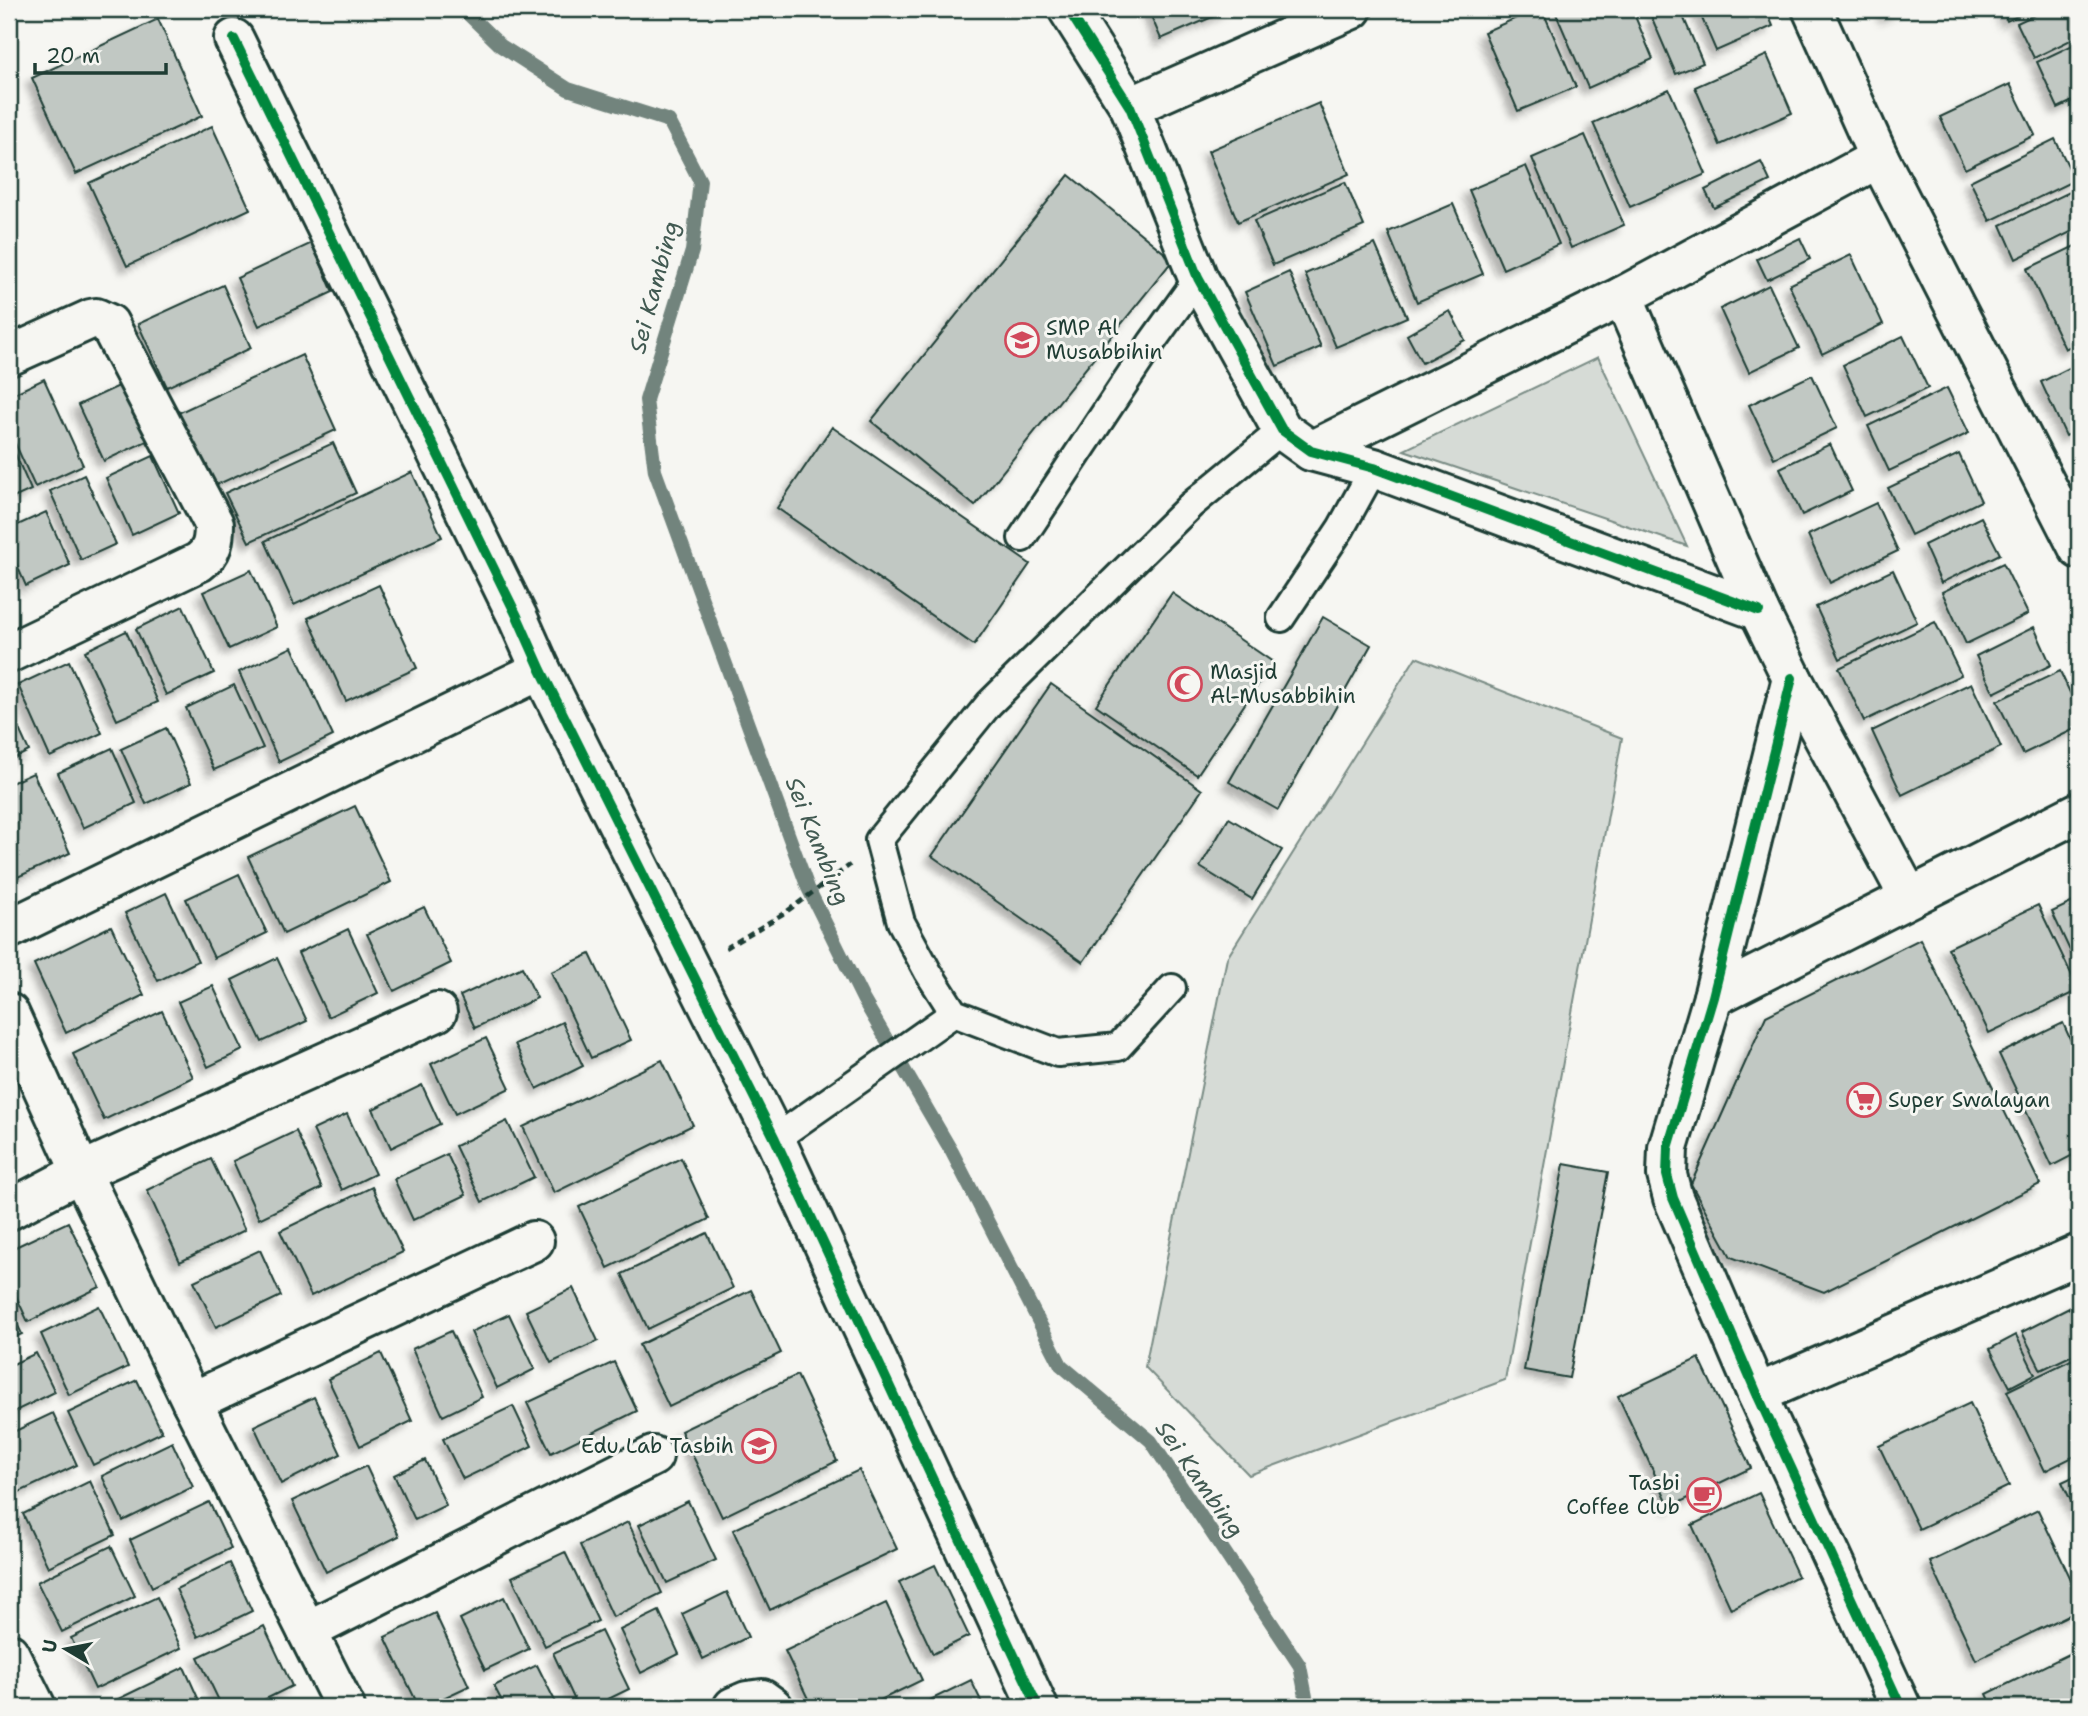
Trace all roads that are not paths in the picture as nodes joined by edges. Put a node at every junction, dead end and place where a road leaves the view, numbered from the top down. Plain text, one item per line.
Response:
1 (1069, 9) edge
2 (1352, 9) edge
3 (1812, 9) edge
4 (234, 39) dead end
5 (1130, 107) junction
6 (1879, 158) junction
7 (1198, 278) junction
8 (1623, 296) junction
9 (9, 356) edge
10 (1296, 440) junction
11 (1374, 468) junction
12 (1022, 538) dead end
13 (2079, 549) edge
14 (1759, 611) junction
15 (1281, 618) dead end
16 (9, 653) edge
17 (541, 670) junction
18 (1792, 678) junction
19 (2079, 811) edge
20 (1909, 897) junction
21 (9, 929) edge
22 (1172, 988) dead end
23 (1713, 997) junction
24 (437, 1012) dead end
25 (9, 1013) edge
26 (954, 1013) junction
27 (775, 1139) junction
28 (81, 1172) junction
29 (9, 1210) edge
30 (534, 1241) dead end
31 (2079, 1254) edge
32 (1757, 1394) junction
33 (192, 1402) junction
34 (653, 1456) dead end
35 (307, 1631) junction
36 (9, 1653) edge
37 (36, 1707) edge
38 (345, 1707) edge
39 (733, 1707) edge
40 (773, 1707) edge
41 (1038, 1707) edge
42 (1901, 1707) edge

1 - 5 street
2 - 5 street
3 - 6 street
4 - 17 street
5 - 7 street
6 - 8 street
6 - 13 street
7 - 10 street
7 - 12 lane
8 - 10 street
8 - 14 street
9 - 16 street
10 - 11 street
10 - 26 lane
11 - 14 street
11 - 15 lane
14 - 18 street
17 - 21 street
17 - 27 street
18 - 20 street
18 - 23 street
19 - 20 street
20 - 23 street
22 - 26 lane
23 - 32 street
24 - 28 street
25 - 28 street
26 - 27 lane
27 - 41 street
28 - 29 street
28 - 33 street
30 - 33 street
31 - 32 street
32 - 42 street
33 - 35 street
34 - 35 street
35 - 38 street
36 - 37 street
39 - 40 street

